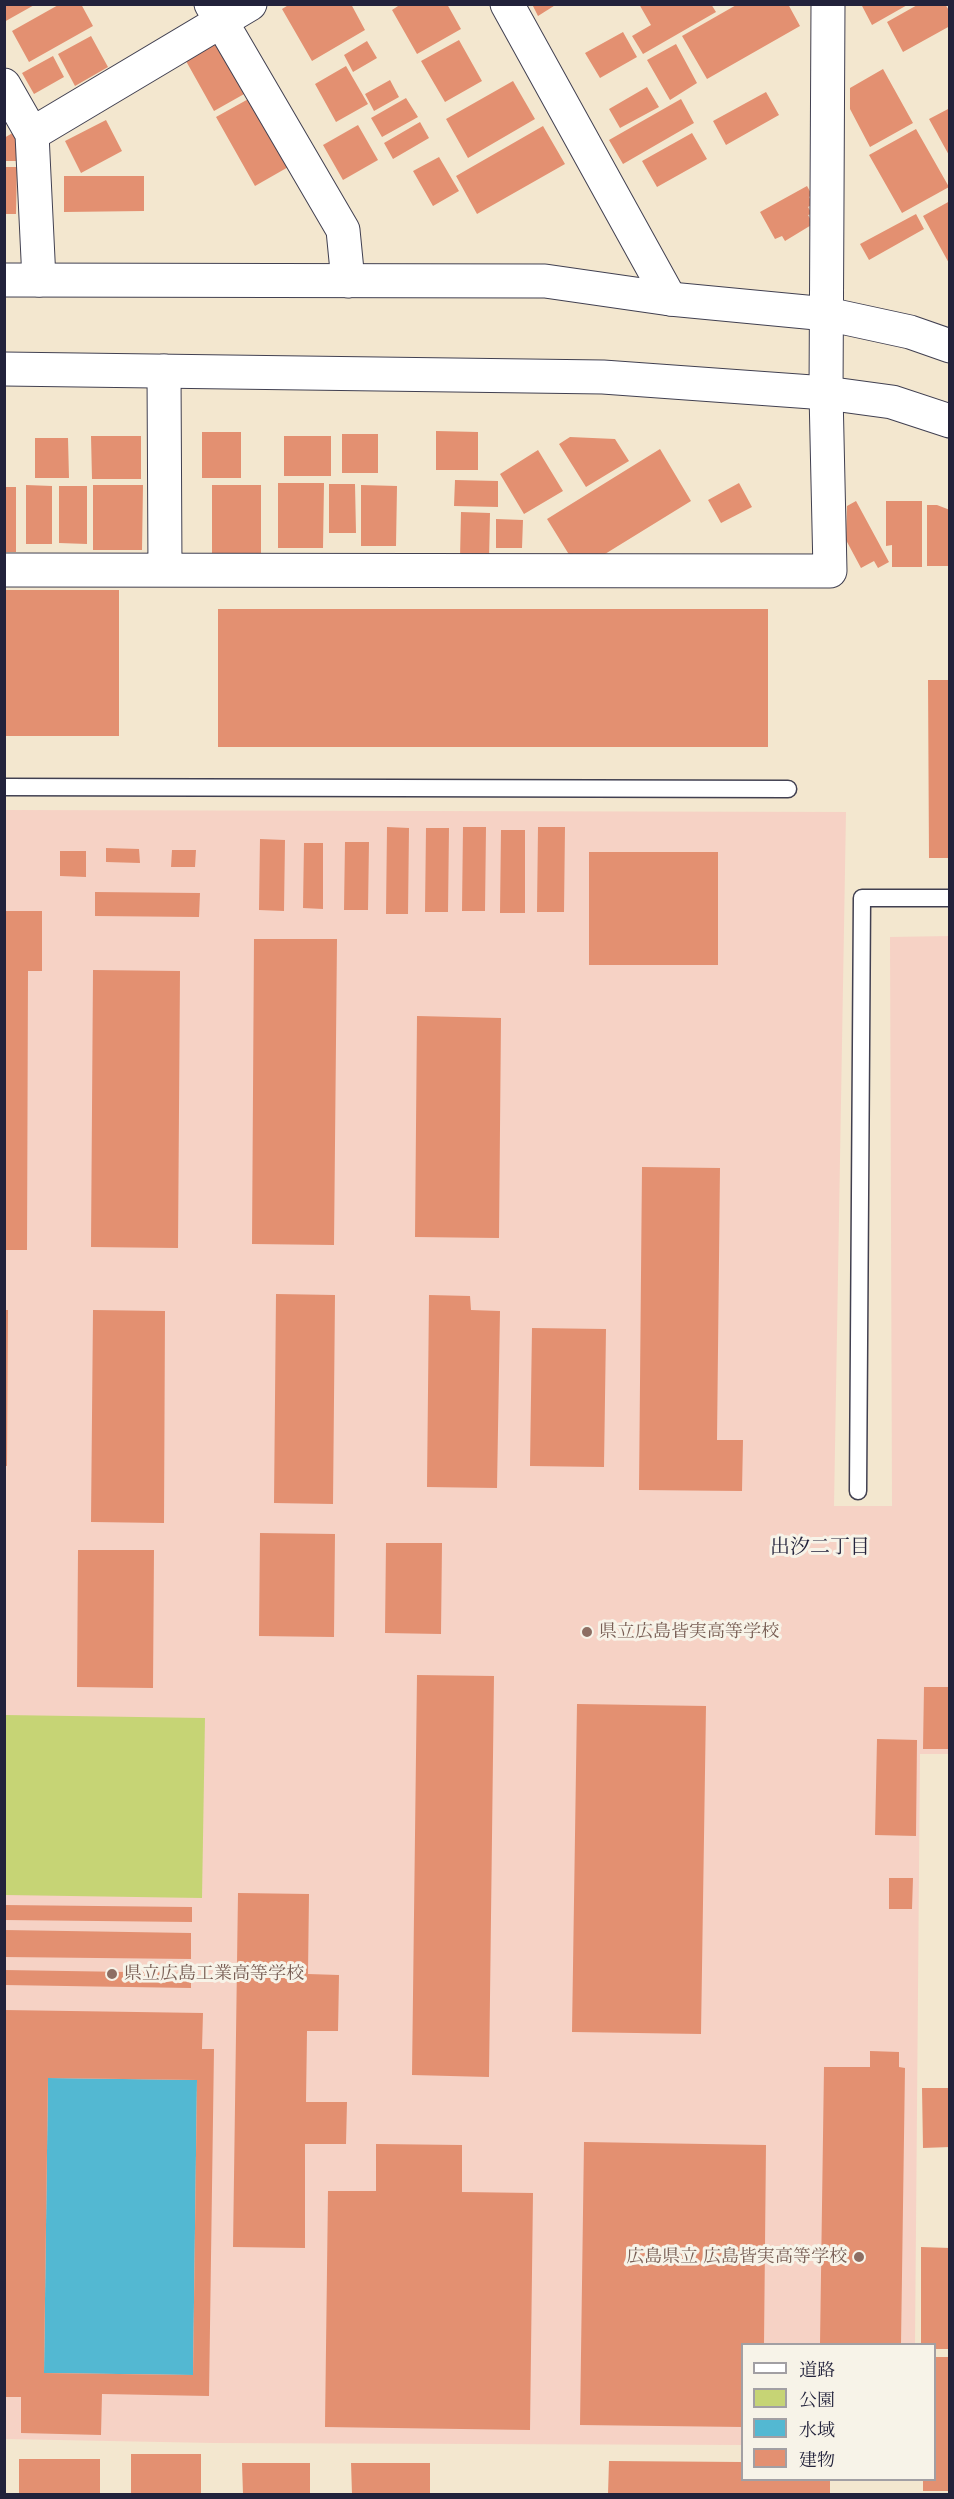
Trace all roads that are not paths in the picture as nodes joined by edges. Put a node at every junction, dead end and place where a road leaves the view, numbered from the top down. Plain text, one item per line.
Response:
1 (250, 4) edge
2 (507, 4) edge
3 (828, 4) edge
4 (216, 13) edge
5 (4, 85) edge
6 (32, 134) junction
7 (4, 280) edge
8 (39, 280) junction
9 (348, 281) junction
10 (670, 299) junction
11 (827, 314) junction
12 (950, 346) edge
13 (4, 369) edge
14 (164, 371) junction
15 (826, 393) junction
16 (950, 421) edge
17 (4, 570) edge
18 (165, 570) junction
19 (4, 787) edge
20 (788, 789) dead end
21 (950, 898) edge
22 (858, 1491) dead end

1 - 4 street
2 - 10 street
3 - 11 street
4 - 6 street
4 - 9 street
5 - 6 street
6 - 8 street
7 - 8 street
8 - 9 street
9 - 10 street
10 - 11 street
11 - 12 street
11 - 15 street
13 - 14 street
14 - 15 street
14 - 18 street
15 - 16 street
15 - 18 street
17 - 18 street
19 - 20 lane
21 - 22 lane

